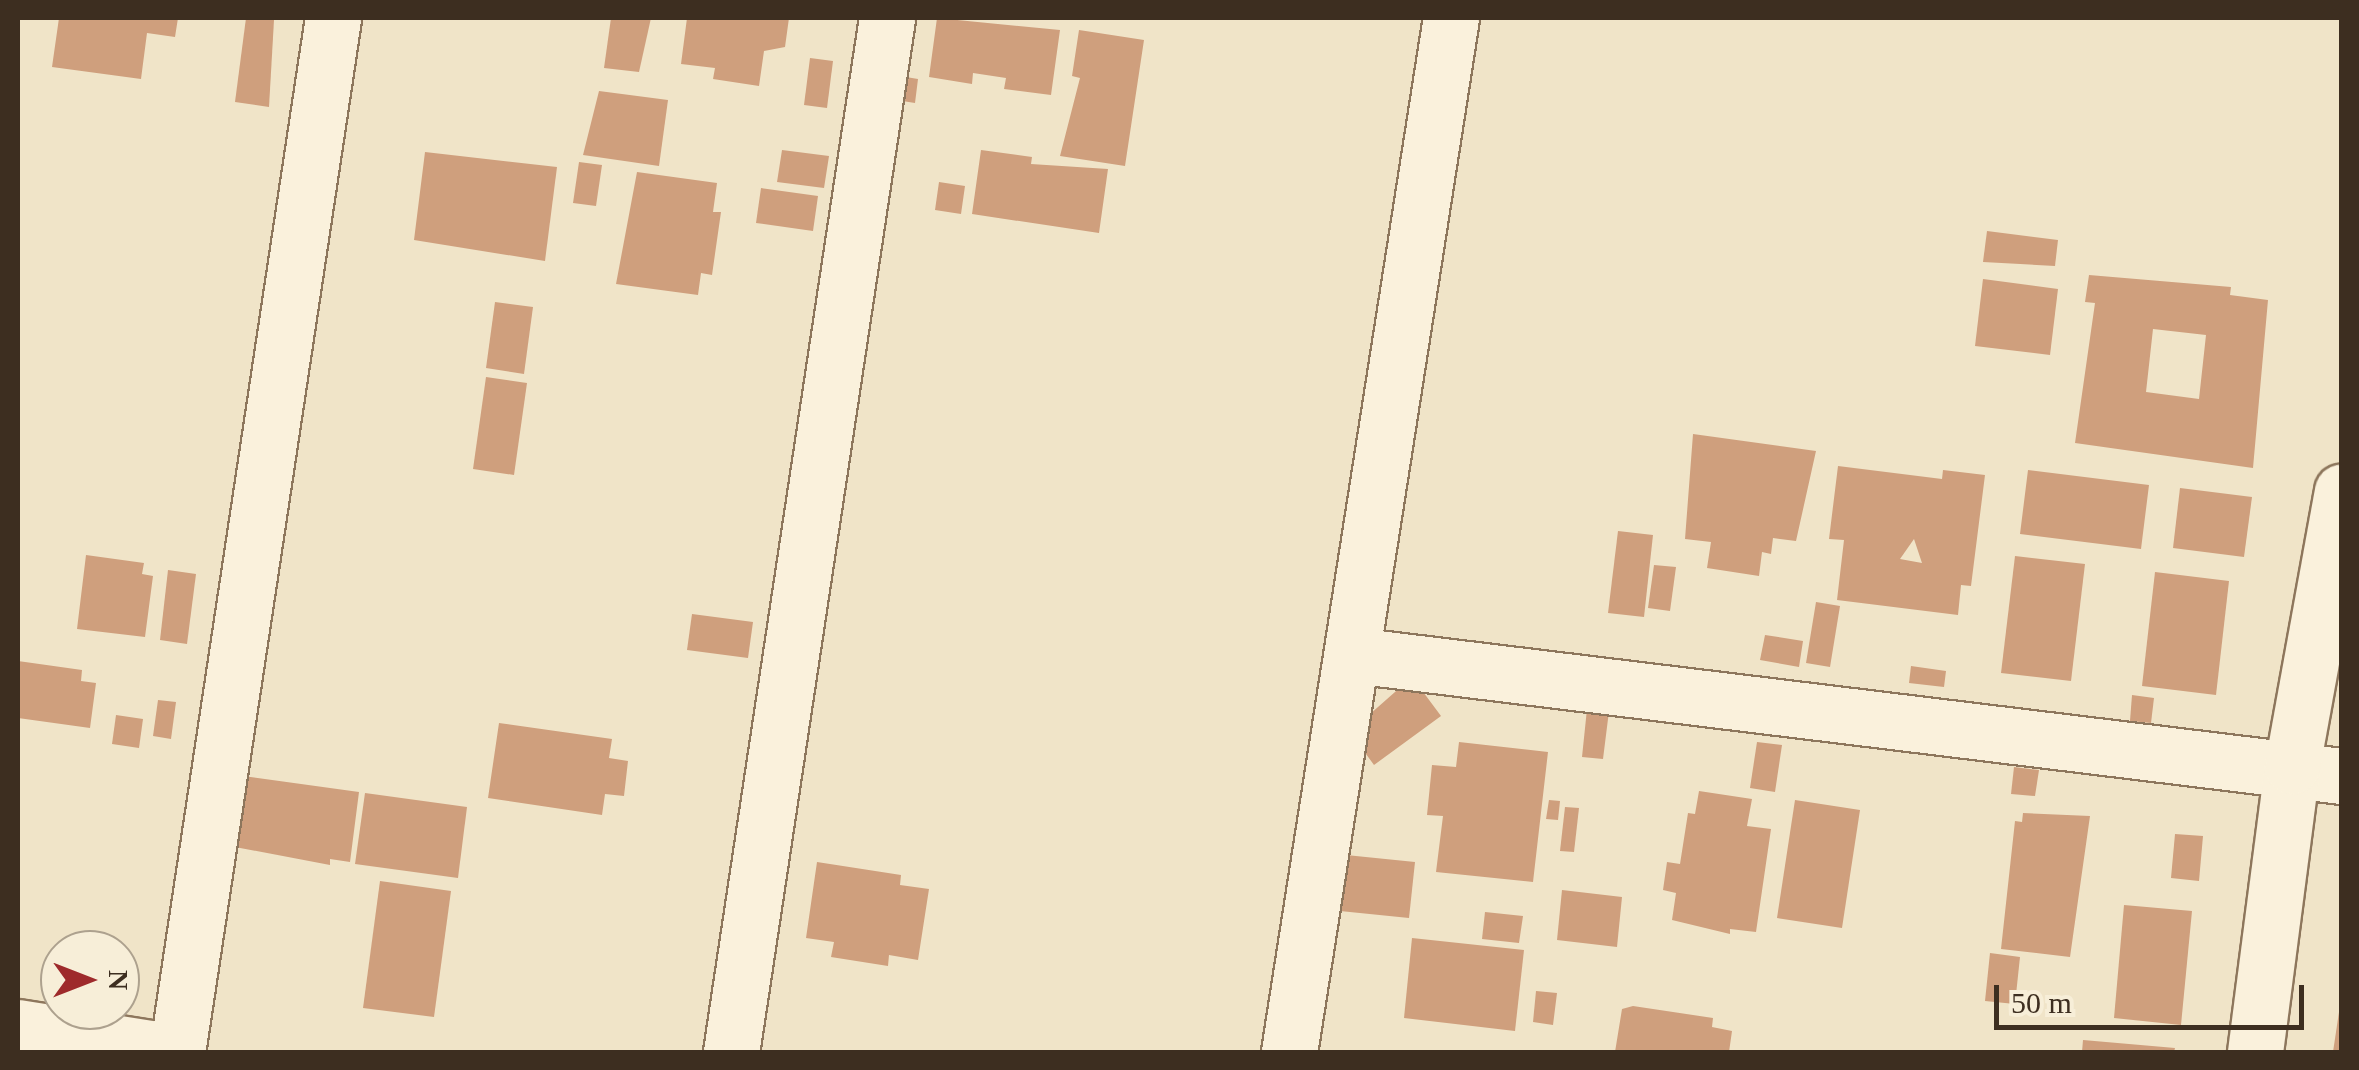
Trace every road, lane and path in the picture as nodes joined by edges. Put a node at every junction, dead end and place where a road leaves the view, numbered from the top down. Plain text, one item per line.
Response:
1 (333, 18) edge
2 (887, 18) edge
3 (1451, 18) edge
4 (2342, 492) edge
5 (1353, 655) junction
6 (2316, 771) edge
7 (18, 1027) edge
8 (176, 1052) edge
9 (731, 1052) edge
10 (1289, 1052) edge
11 (2255, 1052) edge

1 - 8 street
2 - 9 street
3 - 5 street
4 - 6 street
5 - 6 street
5 - 10 street
6 - 11 street
7 - 8 street

